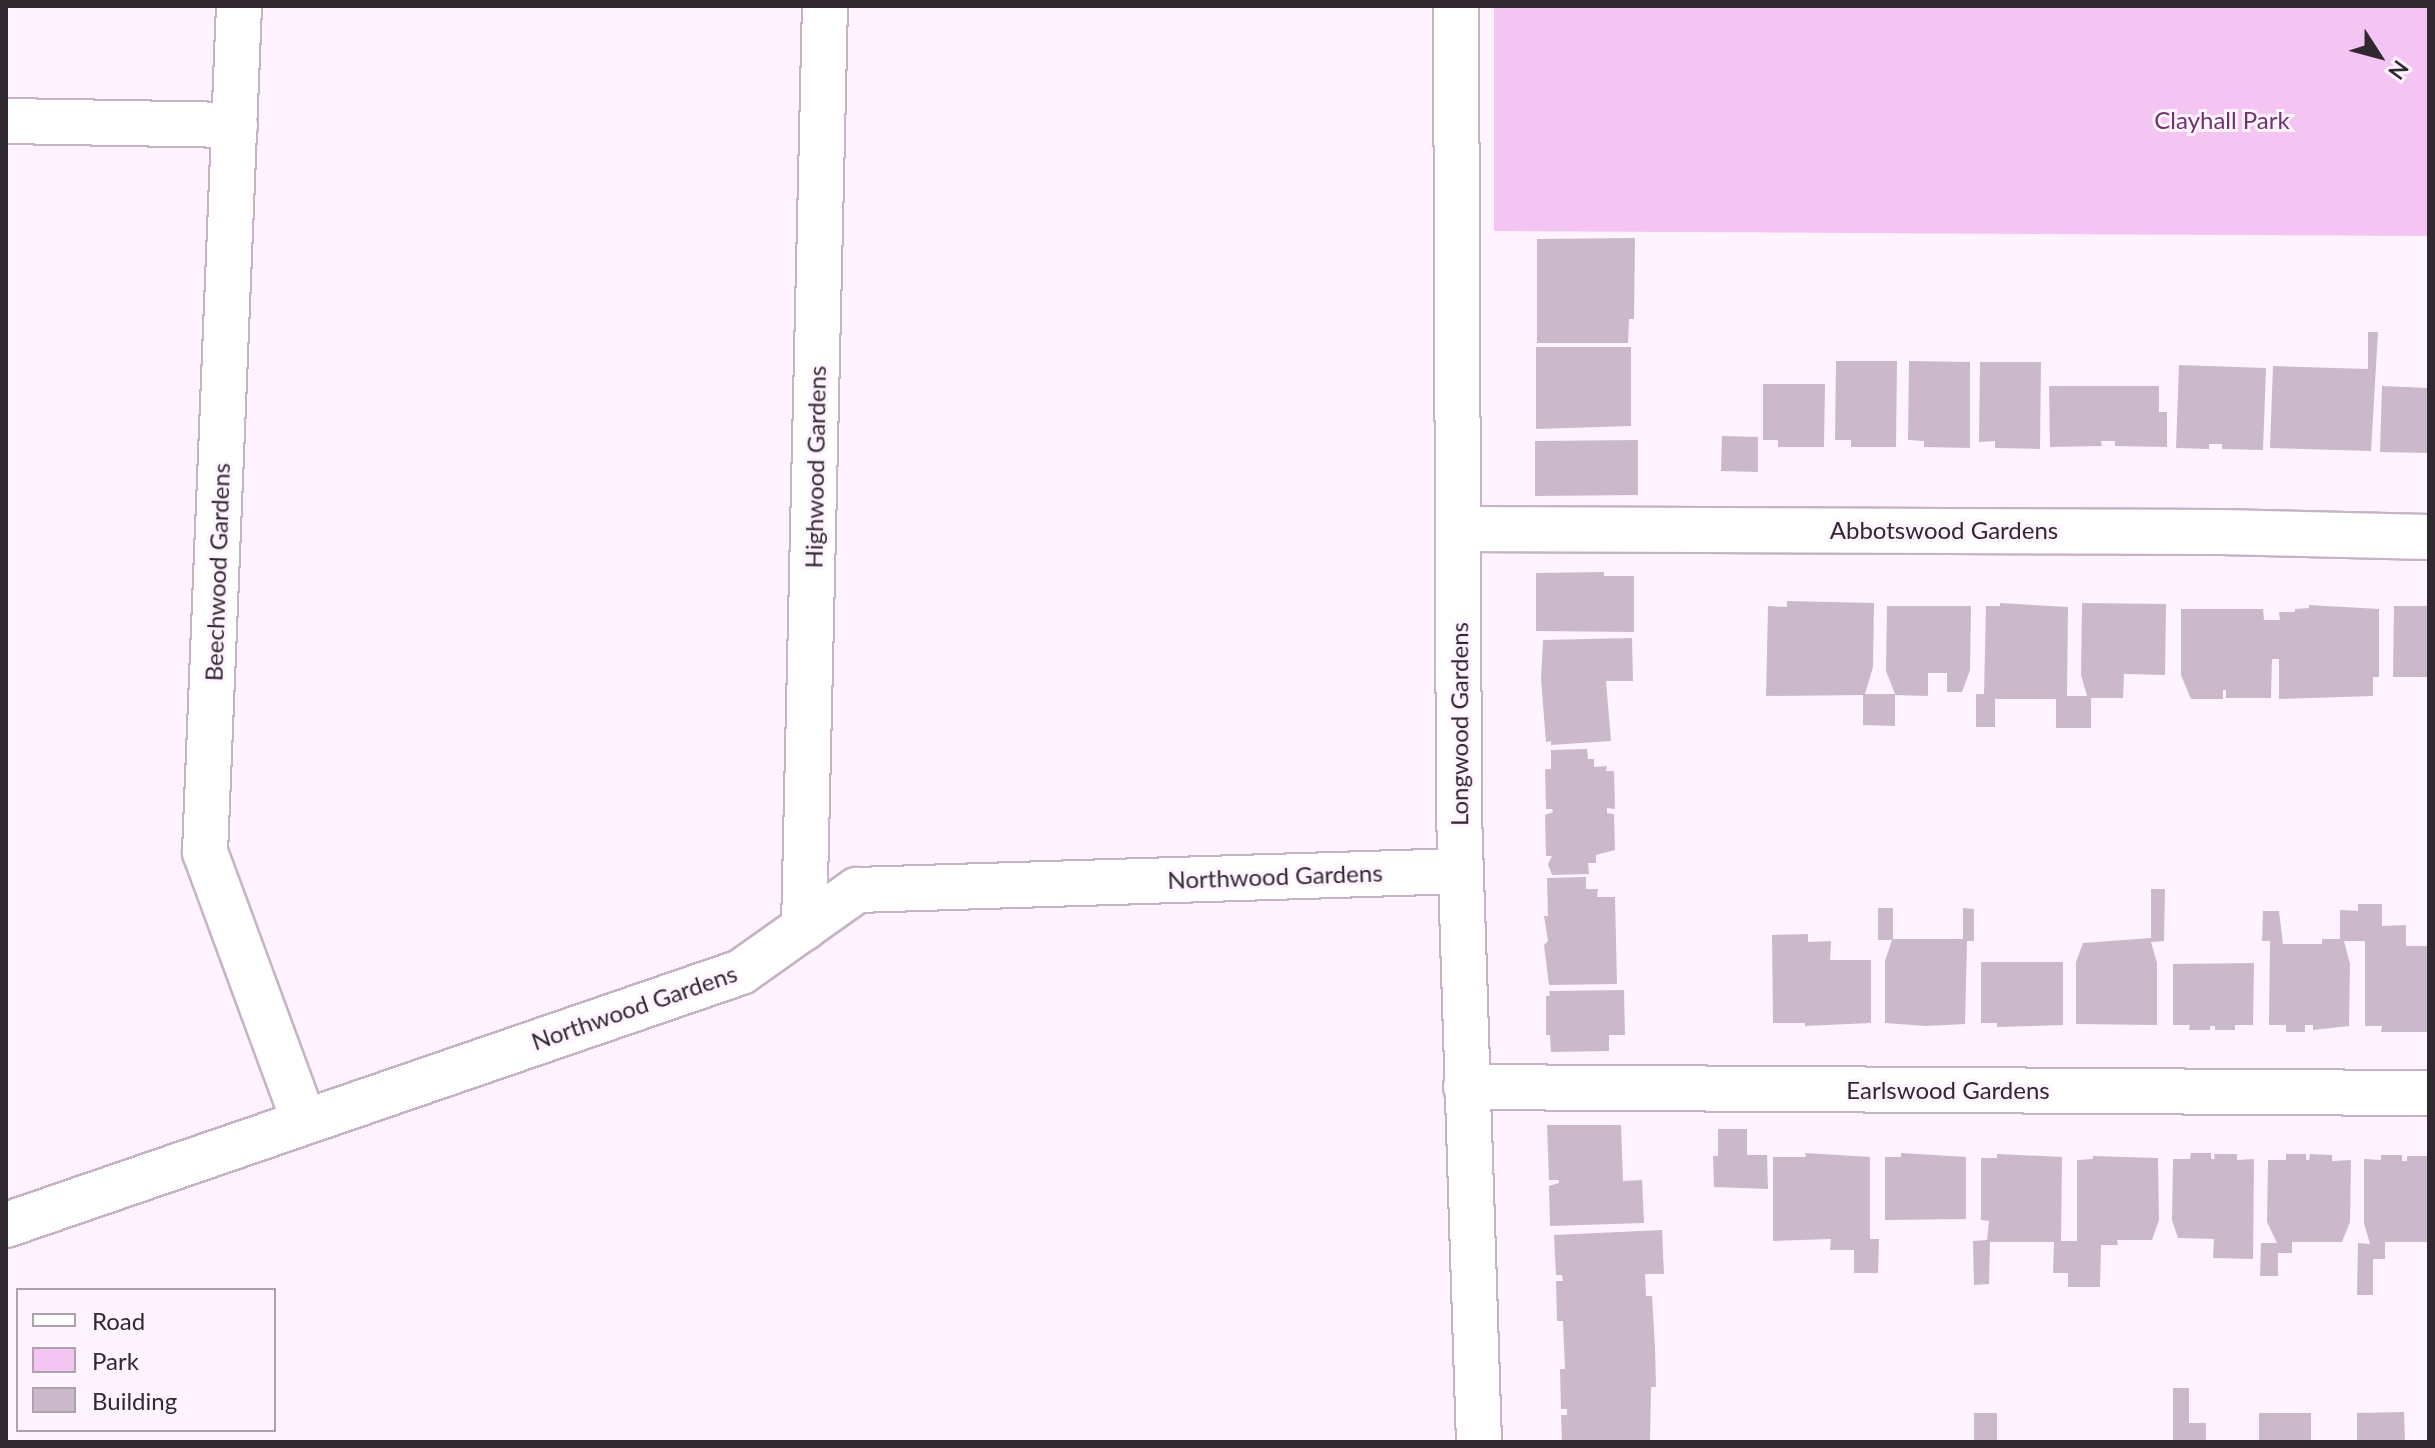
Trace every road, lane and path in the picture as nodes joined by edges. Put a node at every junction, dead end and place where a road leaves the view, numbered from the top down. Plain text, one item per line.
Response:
1 (239, 6) edge
2 (825, 6) edge
3 (1456, 6) edge
4 (6, 121) edge
5 (235, 125) junction
6 (2429, 537) edge
7 (1458, 545) junction
8 (1460, 871) junction
9 (804, 928) junction
10 (1466, 1087) junction
11 (2429, 1093) edge
12 (304, 1121) junction
13 (6, 1225) edge
14 (1479, 1442) edge

1 - 5 street, Beechwood Gardens
2 - 9 street, Highwood Gardens
3 - 7 street, Longwood Gardens
4 - 5 street
5 - 12 street, Beechwood Gardens
6 - 7 street, Abbotswood Gardens
7 - 8 street, Longwood Gardens
8 - 9 street, Northwood Gardens
8 - 10 street, Longwood Gardens
9 - 12 street, Northwood Gardens
10 - 11 street, Earlswood Gardens
10 - 14 street, Longwood Gardens
12 - 13 street, Northwood Gardens

